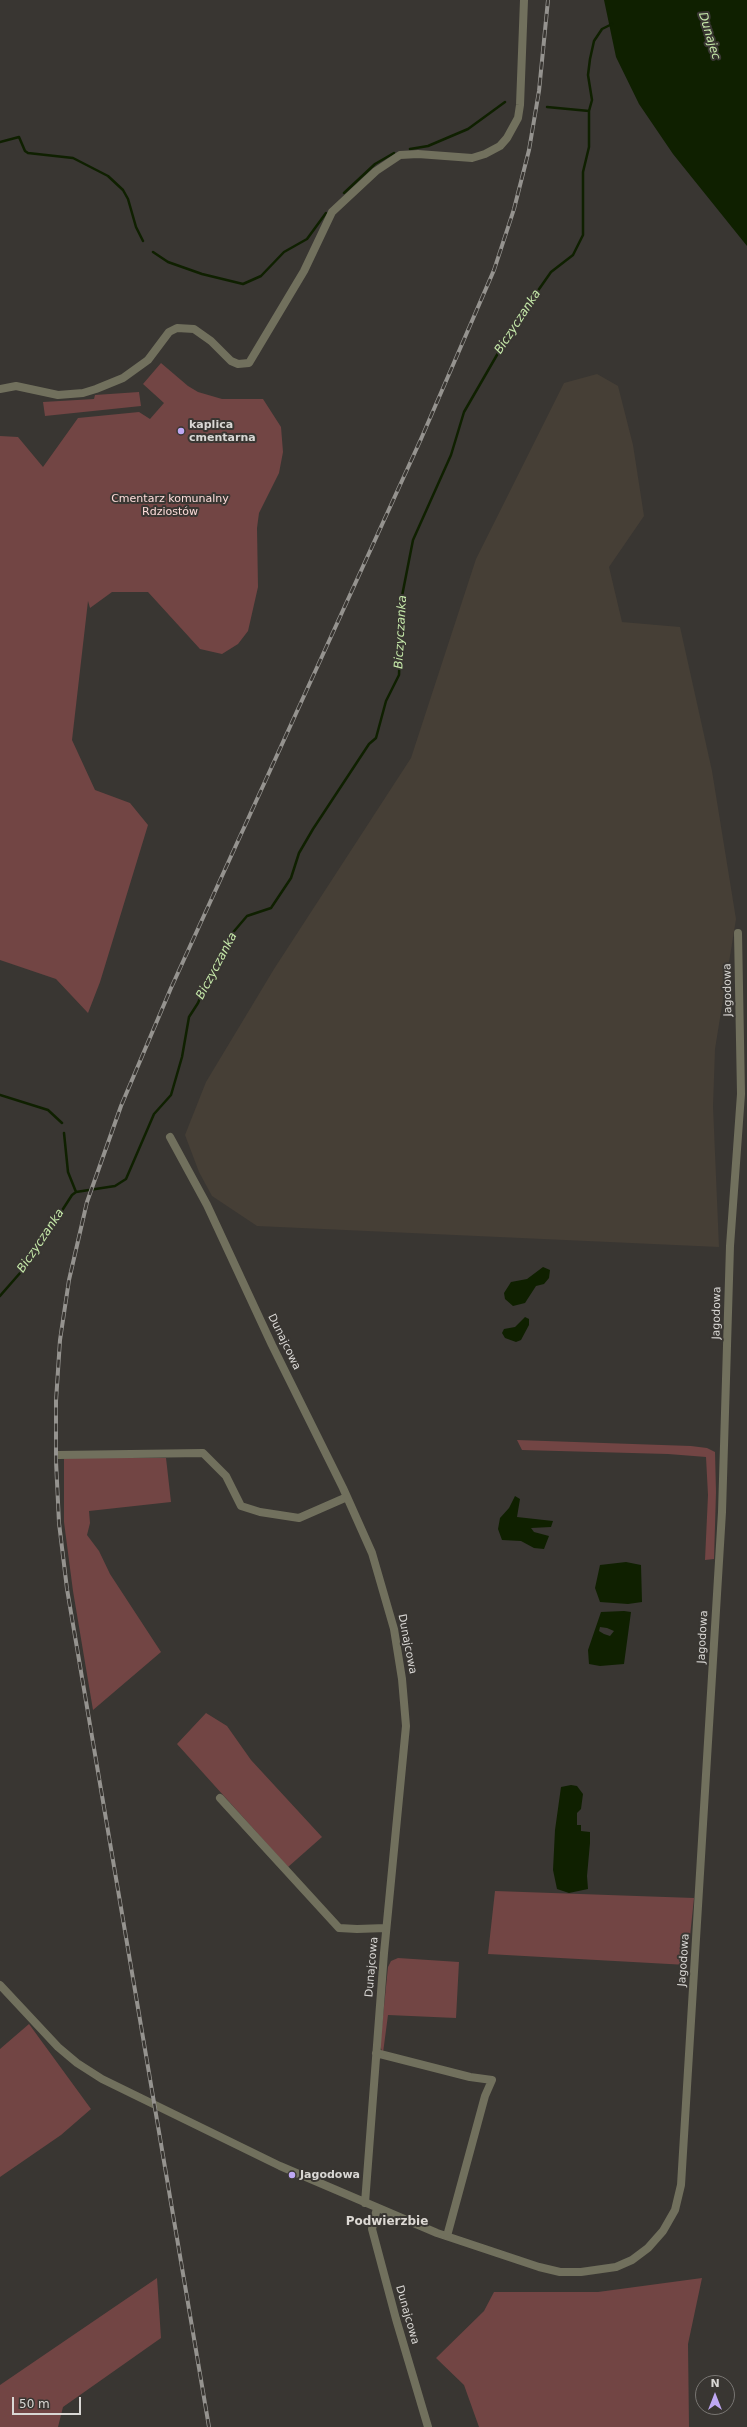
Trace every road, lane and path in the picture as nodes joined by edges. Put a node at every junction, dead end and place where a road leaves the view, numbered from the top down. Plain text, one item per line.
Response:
1 (524, 0) edge
2 (0, 389) edge
3 (738, 933) dead end
4 (170, 1137) dead end
5 (58, 1454) dead end
6 (347, 1497) junction
7 (220, 1798) dead end
8 (386, 1928) junction
9 (0, 1985) edge
10 (376, 2053) junction
11 (365, 2203) junction
12 (377, 2208) junction
13 (447, 2236) junction
14 (428, 2427) edge

1 - 2 street
3 - 13 street, Jagodowa
4 - 6 street, Dunajcowa
5 - 6 street
6 - 8 street, Dunajcowa
7 - 8 street
8 - 10 street, Dunajcowa
9 - 11 street, Jagodowa
10 - 11 street, Dunajcowa
10 - 13 street
11 - 12 street, Jagodowa
12 - 13 street, Jagodowa
12 - 14 street, Dunajcowa

